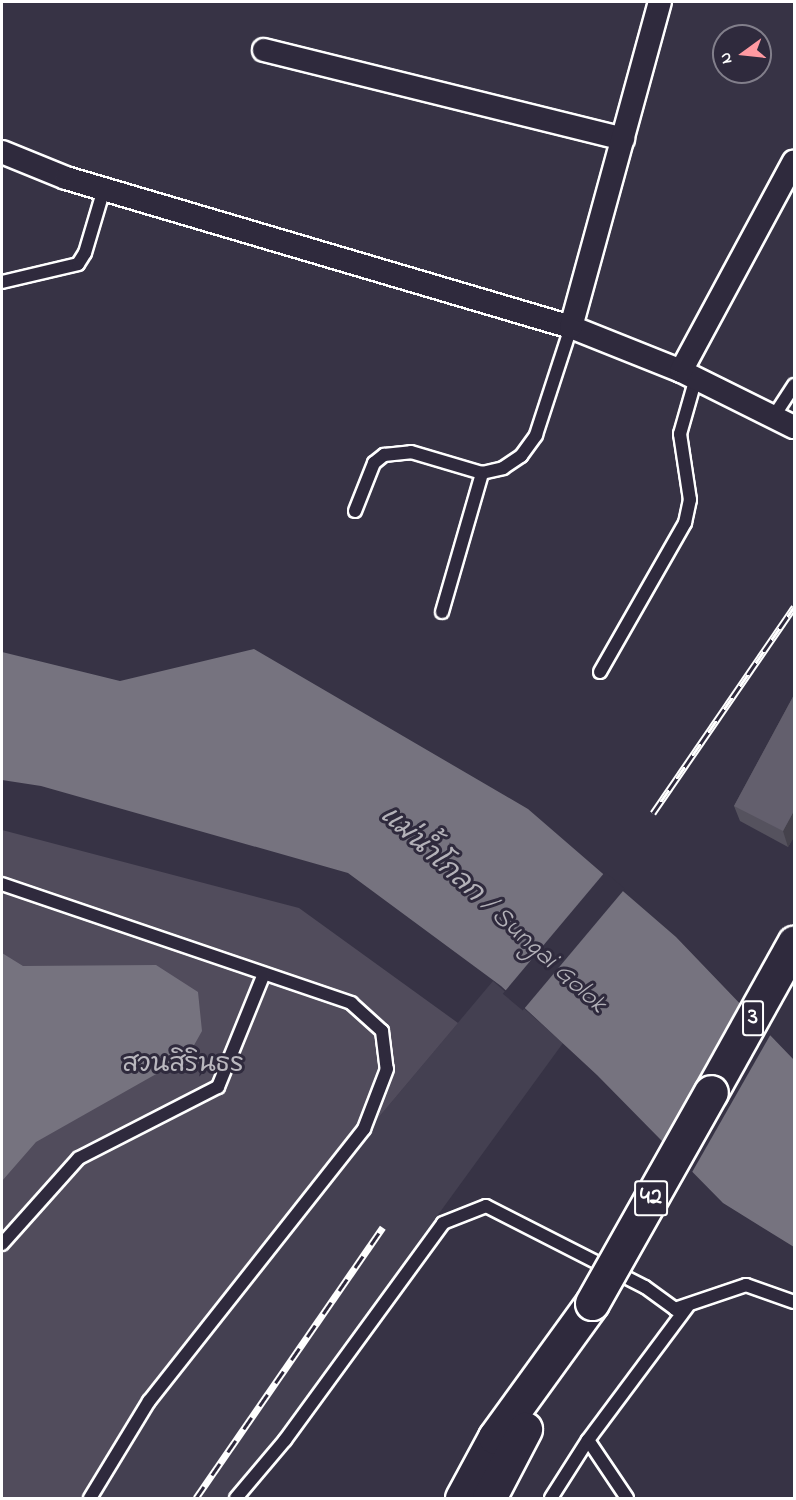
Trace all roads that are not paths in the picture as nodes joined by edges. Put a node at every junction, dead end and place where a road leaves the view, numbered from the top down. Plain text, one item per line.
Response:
1 (660, 2) edge
2 (264, 50) dead end
3 (623, 139) junction
4 (2, 152) edge
5 (795, 161) edge
6 (104, 189) junction
7 (2, 282) edge
8 (571, 327) junction
9 (688, 374) junction
10 (795, 385) edge
11 (774, 416) junction
12 (795, 428) edge
13 (482, 473) junction
14 (355, 511) dead end
15 (442, 612) dead end
16 (600, 672) dead end
17 (2, 884) edge
18 (795, 943) edge
19 (263, 976) junction
20 (711, 1092) joint
21 (2, 1244) edge
22 (795, 1302) edge
23 (687, 1307) junction
24 (574, 1331) junction
25 (588, 1440) junction
26 (90, 1498) edge
27 (236, 1498) edge
28 (462, 1498) edge
29 (489, 1498) edge
30 (551, 1498) edge
31 (627, 1498) edge

1 - 3 street
2 - 3 street
3 - 8 street
4 - 6 street
5 - 9 street
6 - 7 lane
6 - 8 street
8 - 9 street
8 - 13 lane
9 - 11 street
9 - 16 lane
10 - 11 lane
11 - 12 street
13 - 14 lane
13 - 15 lane
17 - 19 lane
18 - 20 highway, 3
19 - 21 lane
19 - 26 lane
20 - 24 highway, 42, bridge
22 - 23 lane
23 - 25 lane
23 - 27 lane
24 - 28 highway, 42
24 - 29 highway, 42
25 - 30 lane
25 - 31 lane

